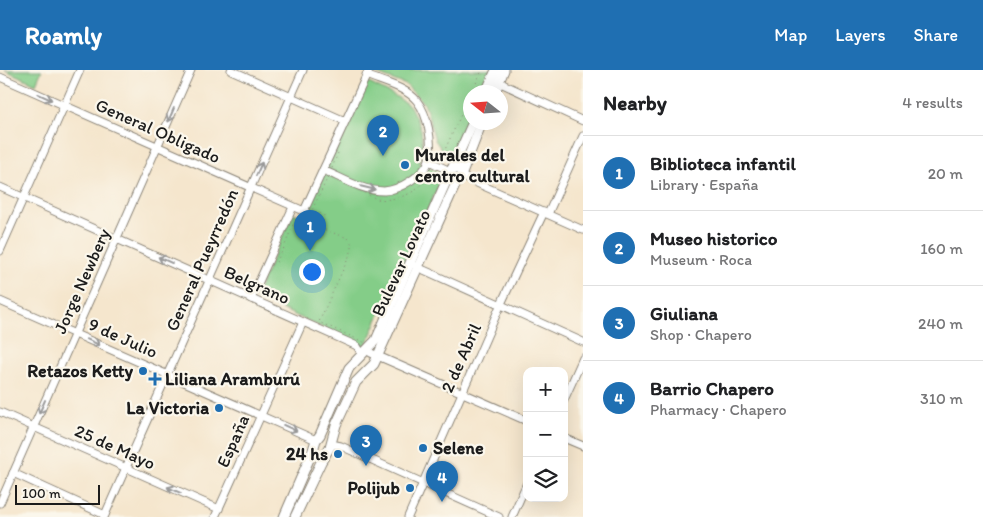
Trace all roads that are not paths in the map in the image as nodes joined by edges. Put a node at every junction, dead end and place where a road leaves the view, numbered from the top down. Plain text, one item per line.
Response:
1 (80, 70) edge
2 (191, 70) edge
3 (231, 70) edge
4 (303, 70) edge
5 (504, 70) edge
6 (368, 72) edge
7 (0, 77) edge
8 (496, 77) edge
9 (291, 97) junction
10 (65, 106) junction
11 (345, 121) junction
12 (583, 121) edge
13 (470, 130) edge
14 (478, 130) edge
15 (583, 136) edge
16 (157, 147) junction
17 (429, 161) junction
18 (323, 170) junction
19 (455, 172) junction
20 (0, 187) edge
21 (251, 189) junction
22 (23, 198) junction
23 (293, 207) junction
24 (546, 213) junction
25 (583, 230) edge
26 (116, 239) junction
27 (0, 251) edge
28 (414, 266) junction
29 (210, 280) junction
30 (251, 299) junction
31 (0, 301) edge
32 (500, 306) junction
33 (303, 322) junction
34 (75, 334) junction
35 (583, 342) edge
36 (368, 357) junction
37 (583, 358) edge
38 (168, 375) junction
39 (568, 391) edge
40 (462, 393) junction
41 (0, 412) edge
42 (261, 416) junction
43 (523, 419) edge
44 (33, 427) junction
45 (317, 440) junction
46 (568, 440) edge
47 (330, 445) junction
48 (583, 446) edge
49 (126, 468) junction
50 (13, 474) junction
51 (423, 483) junction
52 (523, 492) edge
53 (0, 503) edge
54 (219, 509) junction
55 (105, 516) edge
56 (215, 517) edge
57 (284, 517) edge
58 (295, 517) edge
59 (408, 517) edge
60 (499, 517) edge
61 (512, 517) edge

1 - 10 street
2 -> 16 street, Jorge Newbery
3 - 9 street
4 - 9 street, General Pueyrredón
5 - 8 main road
6 - 11 street
6 - 17 street
7 -> 10 street, General Obligado
8 - 12 street
9 - 11 street
21 -> 9 street, General Pueyrredón
10 - 16 street, General Obligado
10 - 22 street
11 - 18 street
13 - 19 main road, Bulevar Lovato
14 - 19 main road, Bulevar Lovato
15 - 24 street, 2 de Abril
16 - 21 street, General Obligado
16 - 26 street, Jorge Newbery
18 -> 17 street
17 - 19 street
18 - 23 street, General Obligado
19 - 24 street
19 - 28 main road, Bulevar Lovato
20 - 22 street, Belgrano
21 - 23 street, General Obligado
21 - 29 street, General Pueyrredón
22 - 26 street, Belgrano
22 - 27 street
23 - 30 street
24 - 25 street
24 - 32 street, 2 de Abril
29 -> 26 street, Belgrano
26 - 34 street, Jorge Newbery
28 - 32 street
28 - 36 main road, Bulevar Lovato
28 - 36 main road, Bulevar Lovato
29 - 30 street, Belgrano
29 - 38 street, General Pueyrredón
30 - 33 street, Belgrano
31 - 34 street, 9 de Julio
32 - 35 street
32 - 40 street, 2 de Abril
33 - 36 street, Belgrano
33 - 42 street, España
34 -> 38 street, 9 de Julio
34 -> 44 street, Jorge Newbery
36 - 40 street, Belgrano
36 - 45 main road, Bulevar Lovato
36 - 47 main road, Bulevar Lovato
37 - 39 street
38 - 42 street, 9 de Julio
38 - 49 street, General Pueyrredón
40 - 43 street, Belgrano
40 - 51 street, 2 de Abril
41 - 44 street, 25 de Mayo
42 -> 45 street, 9 de Julio
42 - 54 street, España
44 - 49 street, 25 de Mayo
44 - 50 street, Jorge Newbery
45 - 47 main road, 9 de Julio
45 - 47 main road, 9 de Julio
45 - 57 main road, Bulevar Lovato
46 - 48 street
47 - 51 street
47 - 58 main road, Bulevar Lovato
54 -> 49 street, 25 de Mayo
49 - 55 street, General Pueyrredón
50 - 53 street, Jorge Newbery
50 - 55 street
51 - 59 street, 2 de Abril
51 - 60 street
52 - 61 street
54 - 56 street, España

